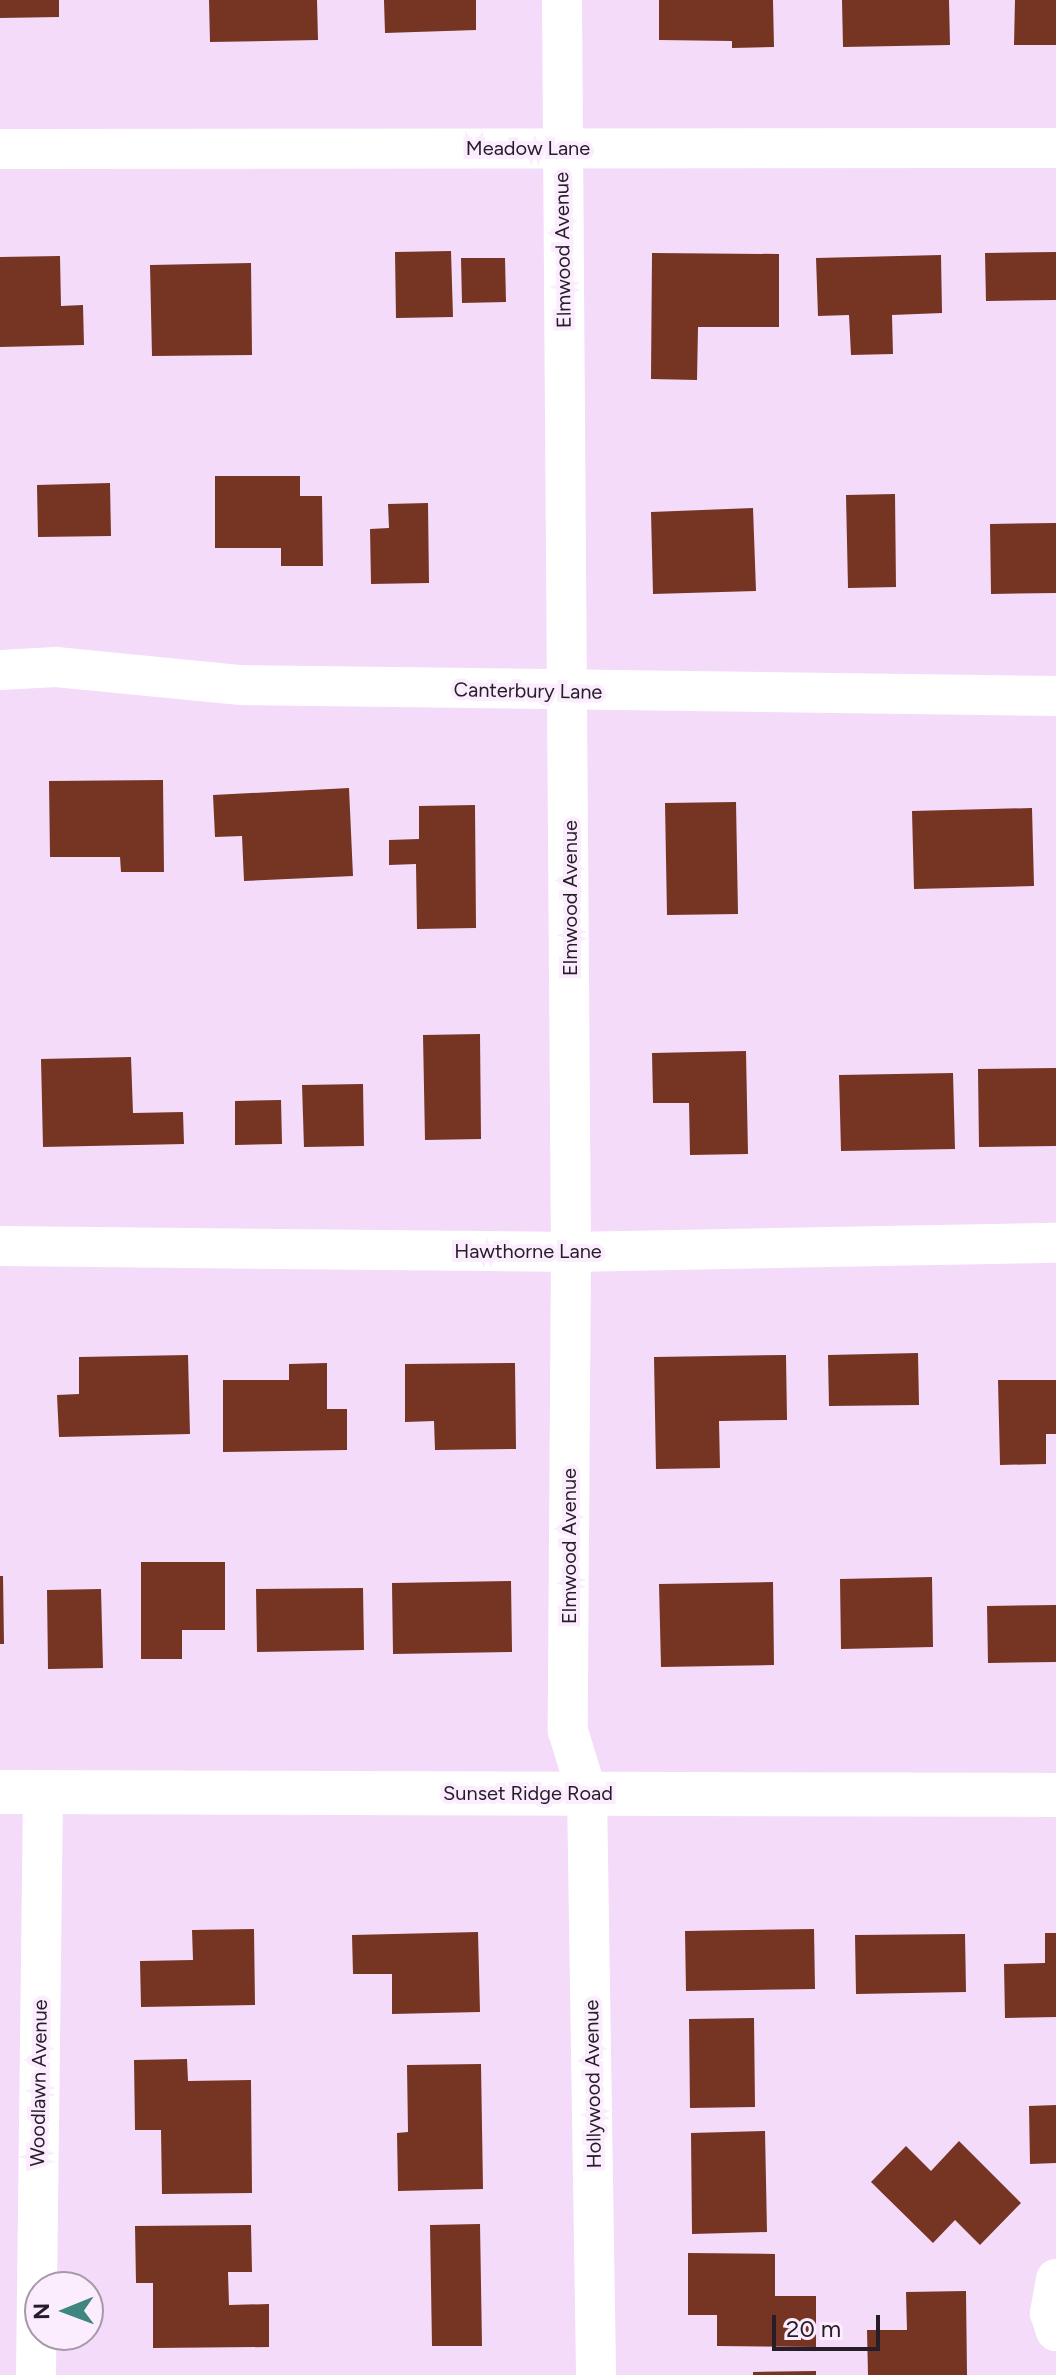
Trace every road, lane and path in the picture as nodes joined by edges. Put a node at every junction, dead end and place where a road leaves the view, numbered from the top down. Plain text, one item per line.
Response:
1 (562, 0) edge
2 (562, 147) junction
3 (1056, 148) edge
4 (0, 149) edge
5 (0, 670) edge
6 (569, 692) junction
7 (1056, 696) edge
8 (1056, 1243) edge
9 (0, 1246) edge
10 (571, 1252) junction
11 (21, 1792) edge
12 (587, 1793) junction
13 (1056, 1795) edge
14 (1056, 2279) edge
15 (1056, 2331) edge
16 (36, 2375) edge
17 (596, 2375) edge

1 - 2 street, Elmwood Avenue
2 - 3 street, Meadow Lane
2 - 4 street, Meadow Lane
2 - 6 street, Elmwood Avenue
5 - 6 street, Canterbury Lane
6 - 7 street, Canterbury Lane
6 - 10 street, Elmwood Avenue
8 - 10 street, Hawthorne Lane
9 - 10 street, Hawthorne Lane
10 - 12 street, Elmwood Avenue
11 - 12 street, Sunset Ridge Road
11 - 16 street, Woodlawn Avenue
12 - 13 street, Sunset Ridge Road
12 - 17 street, Hollywood Avenue
14 - 15 street

